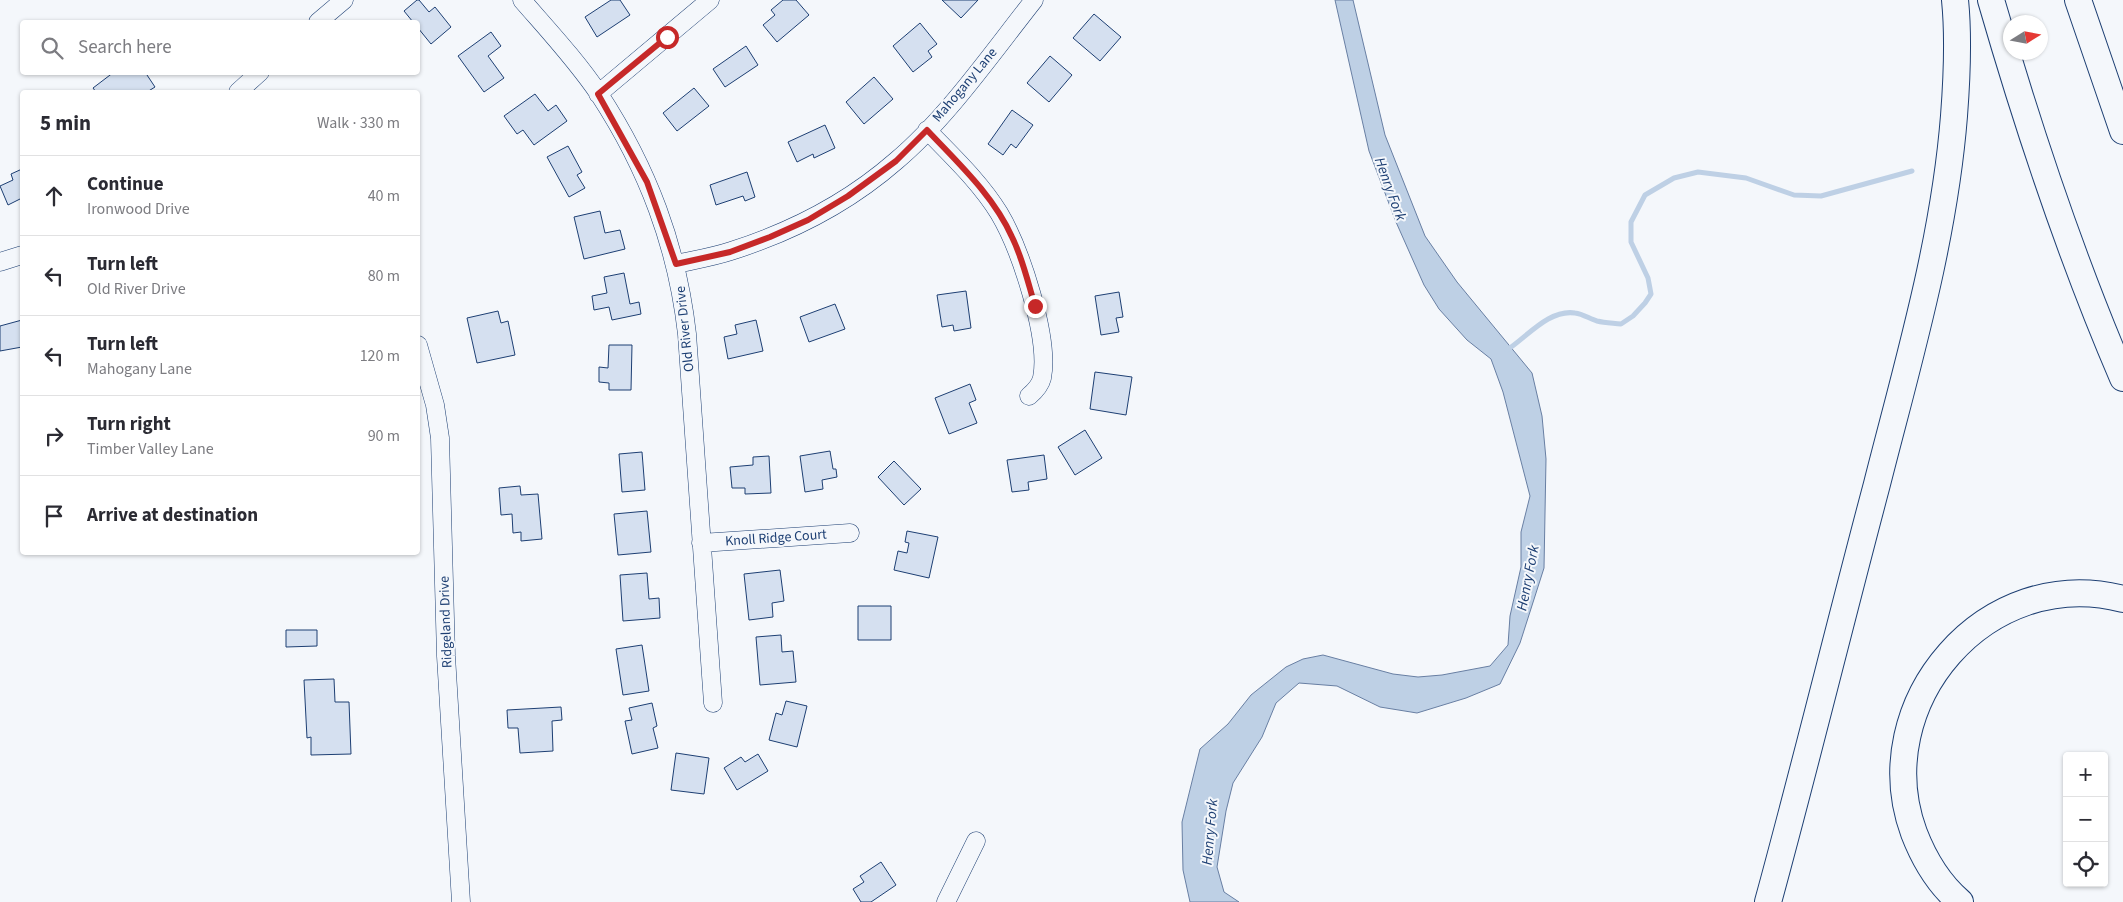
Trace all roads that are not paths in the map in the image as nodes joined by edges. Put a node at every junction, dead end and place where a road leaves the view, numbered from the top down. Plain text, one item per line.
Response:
1 (344, 0) edge
2 (522, 0) edge
3 (710, 0) edge
4 (1034, 0) edge
5 (1955, 0) edge
6 (1991, 0) edge
7 (2078, 0) edge
8 (320, 20) edge
9 (598, 94) junction
10 (927, 130) junction
11 (2123, 131) edge
12 (20, 256) edge
13 (0, 262) edge
14 (676, 264) junction
15 (420, 352) edge
16 (2123, 378) edge
17 (1029, 396) dead end
18 (850, 533) dead end
19 (701, 542) junction
20 (2123, 599) edge
21 (713, 703) dead end
22 (976, 841) dead end
23 (461, 902) edge
24 (946, 902) edge
25 (1768, 902) edge
26 (1960, 902) edge

1 - 8 street
2 - 9 street, Old River Drive
3 - 9 street
4 - 10 street, Mahogany Lane
5 - 25 highway
6 - 16 highway
7 - 11 highway
9 - 14 street, Old River Drive
10 - 14 street, Mahogany Lane
10 - 17 street
12 - 13 street
14 - 19 street, Old River Drive
15 - 23 street, Ridgeland Drive
18 - 19 street, Knoll Ridge Court
19 - 21 street, Old River Drive
20 - 26 highway
22 - 24 street

